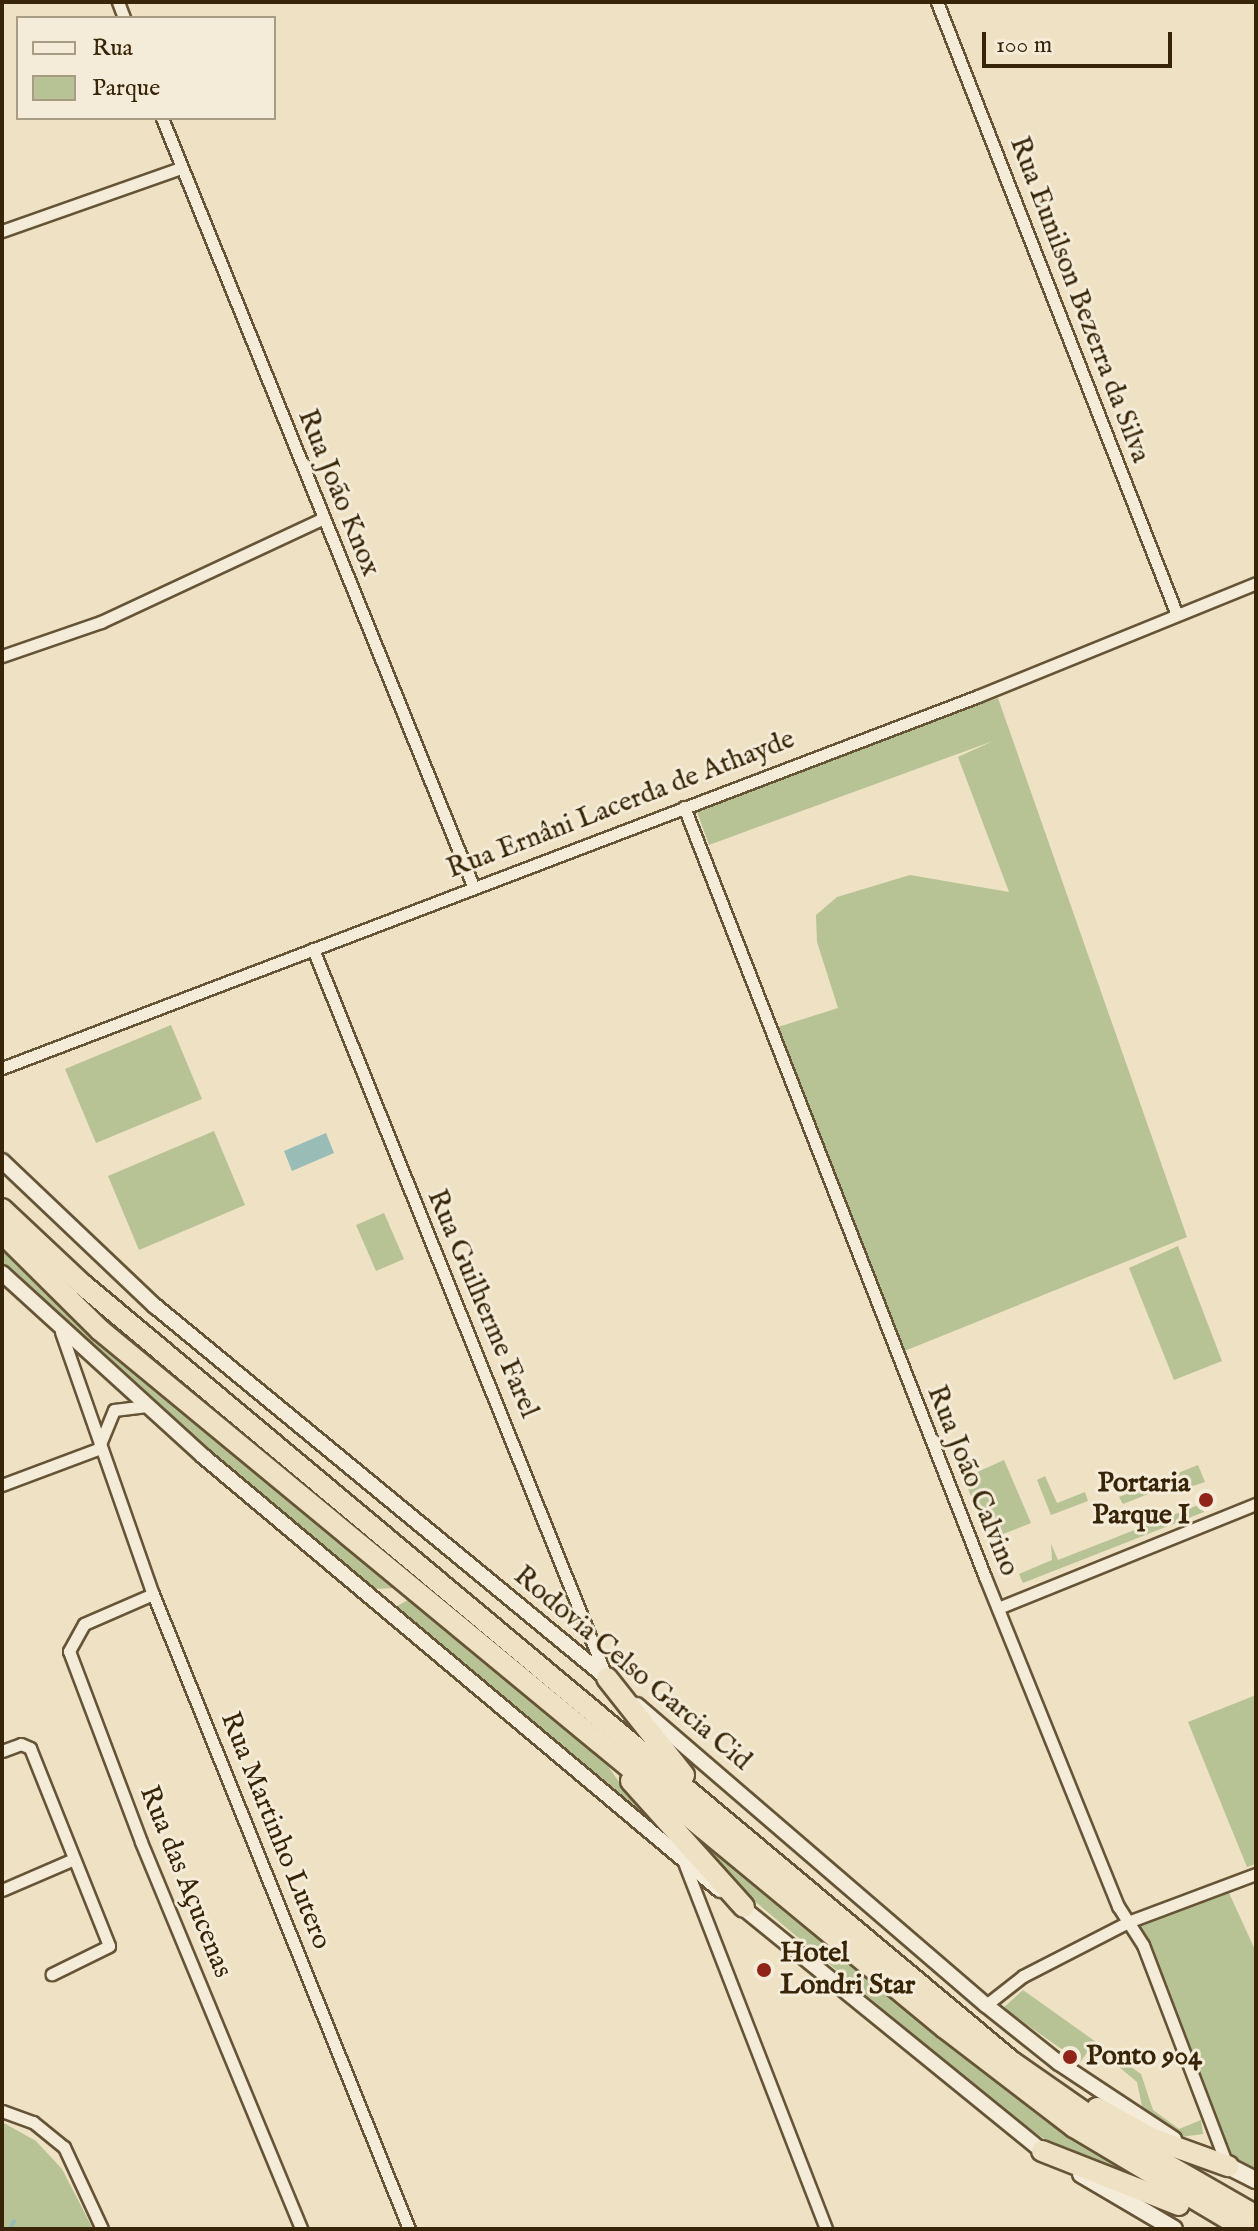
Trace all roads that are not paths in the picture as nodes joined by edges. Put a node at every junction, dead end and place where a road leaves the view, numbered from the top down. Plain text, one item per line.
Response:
1 (937, 2) edge
2 (163, 120) edge
3 (181, 168) junction
4 (2, 231) edge
5 (322, 519) junction
6 (1256, 583) edge
7 (1177, 615) junction
8 (2, 656) edge
9 (684, 807) junction
10 (473, 886) junction
11 (313, 949) junction
12 (2, 1068) edge
13 (2, 1161) edge
14 (2, 1209) edge
15 (2, 1233) edge
16 (2, 1273) edge
17 (61, 1332) junction
18 (145, 1406) junction
19 (98, 1449) junction
20 (2, 1485) edge
21 (1256, 1504) edge
22 (153, 1594) junction
23 (998, 1608) junction
24 (607, 1678) junction
25 (604, 1746) junction
26 (2, 1751) edge
27 (712, 1809) junction
28 (74, 1859) junction
29 (685, 1865) junction
30 (1256, 1874) edge
31 (2, 1890) edge
32 (744, 1907) junction
33 (1128, 1922) junction
34 (52, 1974) dead end
35 (986, 2005) junction
36 (1012, 2062) junction
37 (2, 2111) edge
38 (1042, 2151) junction
39 (1228, 2166) junction
40 (1256, 2180) edge
41 (1256, 2216) edge
42 (102, 2229) edge
43 (301, 2229) edge
44 (409, 2229) edge
45 (826, 2229) edge
46 (1174, 2229) edge
47 (1239, 2229) edge
48 (1245, 2229) edge

1 - 7 street, Rua Eunilson Bezerra da Silva
2 - 3 street, Rua João Knox
3 - 4 street
3 - 5 street, Rua João Knox
5 - 8 street
5 - 10 street, Rua João Knox
6 - 7 street, Rua Ernâni Lacerda de Athayde
7 - 9 street, Rua Ernâni Lacerda de Athayde
9 - 10 street, Rua Ernâni Lacerda de Athayde
9 - 23 street, Rua João Calvino
10 - 11 street, Rua Ernâni Lacerda de Athayde
11 - 12 street, Rua Ernâni Lacerda de Athayde
11 - 24 street, Rua Guilherme Farel
13 - 24 street, Rodovia Celso Garcia Cid
14 - 27 highway, Rodovia Celso Garcia Cid
15 - 25 highway
16 - 17 street
17 - 18 street
17 - 19 street, Rua Martinho Lutero
18 - 19 street
18 - 29 street
19 - 20 street
19 - 22 street, Rua Martinho Lutero
21 - 23 street
22 - 43 street, Rua das Açucenas
22 - 44 street, Rua Martinho Lutero
23 - 33 street, Rua João Calvino
24 - 27 highway
24 - 35 street, Rodovia Celso Garcia Cid
25 - 32 highway
25 - 48 highway
26 - 28 street
27 - 36 highway, Rodovia Celso Garcia Cid
28 - 31 street
28 - 34 street
29 - 32 street
29 - 45 street
30 - 33 street
32 - 38 street
33 - 35 street
33 - 39 street, Rua João Calvino
35 - 39 street, Rodovia Celso Garcia Cid
36 - 39 highway
36 - 41 highway, Rodovia Celso Garcia Cid
37 - 42 street
38 - 46 main road
38 - 47 highway
39 - 40 main road, Rodovia Celso Garcia Cid

